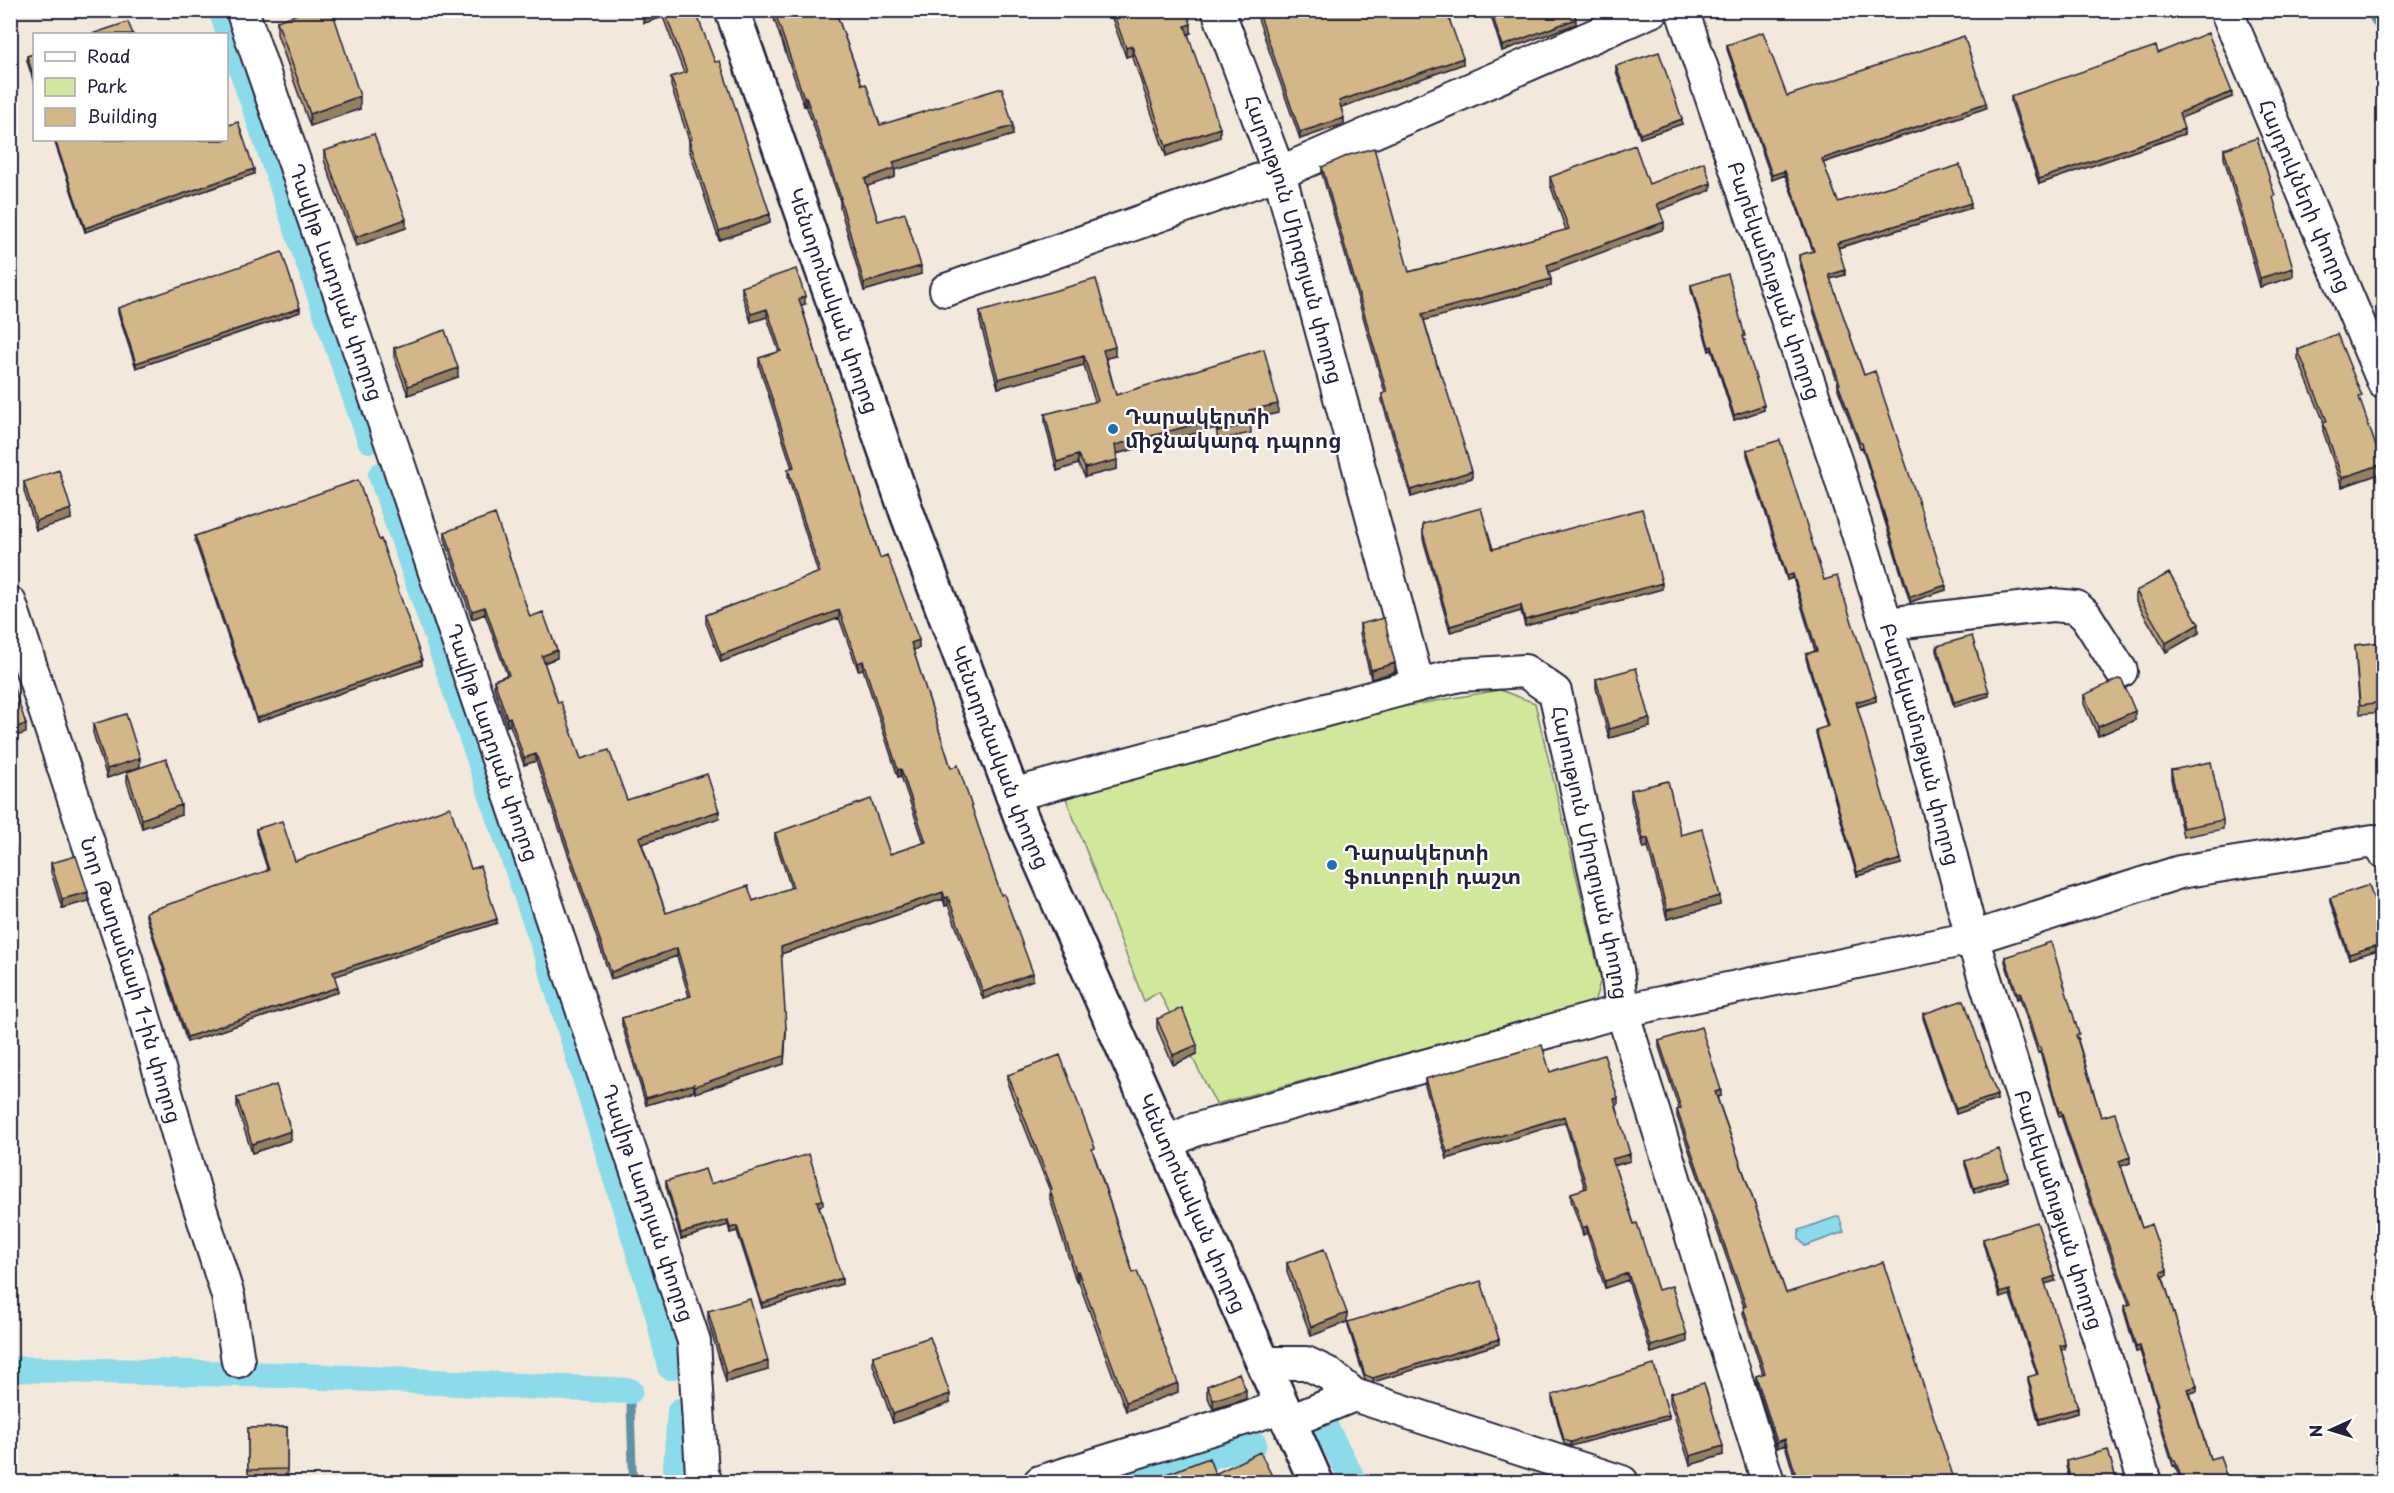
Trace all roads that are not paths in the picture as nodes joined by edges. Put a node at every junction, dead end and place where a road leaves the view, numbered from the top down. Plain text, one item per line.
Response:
1 (242, 10) edge
2 (732, 10) edge
3 (1218, 10) edge
4 (1653, 10) edge
5 (1682, 10) edge
6 (2226, 10) edge
7 (1279, 173) junction
8 (946, 290) dead end
9 (2384, 383) edge
10 (10, 603) edge
11 (1886, 624) junction
12 (2121, 671) dead end
13 (1418, 685) junction
14 (1012, 795) junction
15 (2378, 847) edge
16 (1972, 938) junction
17 (1622, 1011) junction
18 (1165, 1144) junction
19 (238, 1361) dead end
20 (1263, 1364) junction
21 (1354, 1395) junction
22 (1285, 1414) junction
23 (706, 1482) edge
24 (1040, 1482) edge
25 (1316, 1482) edge
26 (1622, 1482) edge
27 (1767, 1482) edge
28 (2145, 1482) edge

1 - 23 street, Դավիթ Լադոյան փողոց
2 - 14 main road, Կենտրոնական փողոց
3 - 7 street, Հարություն Միրզոյան փողոց
4 - 7 street
5 - 11 street, Բարեկամության փողոց
6 - 9 street, Հայդուկների փողոց
7 - 8 street
7 - 13 street, Հարություն Միրզոյան փողոց
10 - 19 street, Նոր Թաղամասի 1-ին փողոց
11 - 12 street
11 - 16 street, Բարեկամության փողոց
13 - 14 street
13 - 17 street, Հարություն Միրզոյան փողոց
14 - 18 main road, Կենտրոնական փողոց
15 - 16 street
16 - 17 street
16 - 28 street, Բարեկամության փողոց
17 - 18 street
17 - 27 street, Հարություն Միրզոյան փողոց
18 - 20 main road, Կենտրոնական փողոց
20 - 21 street
20 - 22 main road, Կենտրոնական փողոց
21 - 22 street
21 - 26 street
22 - 24 street
22 - 25 main road, Կենտրոնական փողոց

